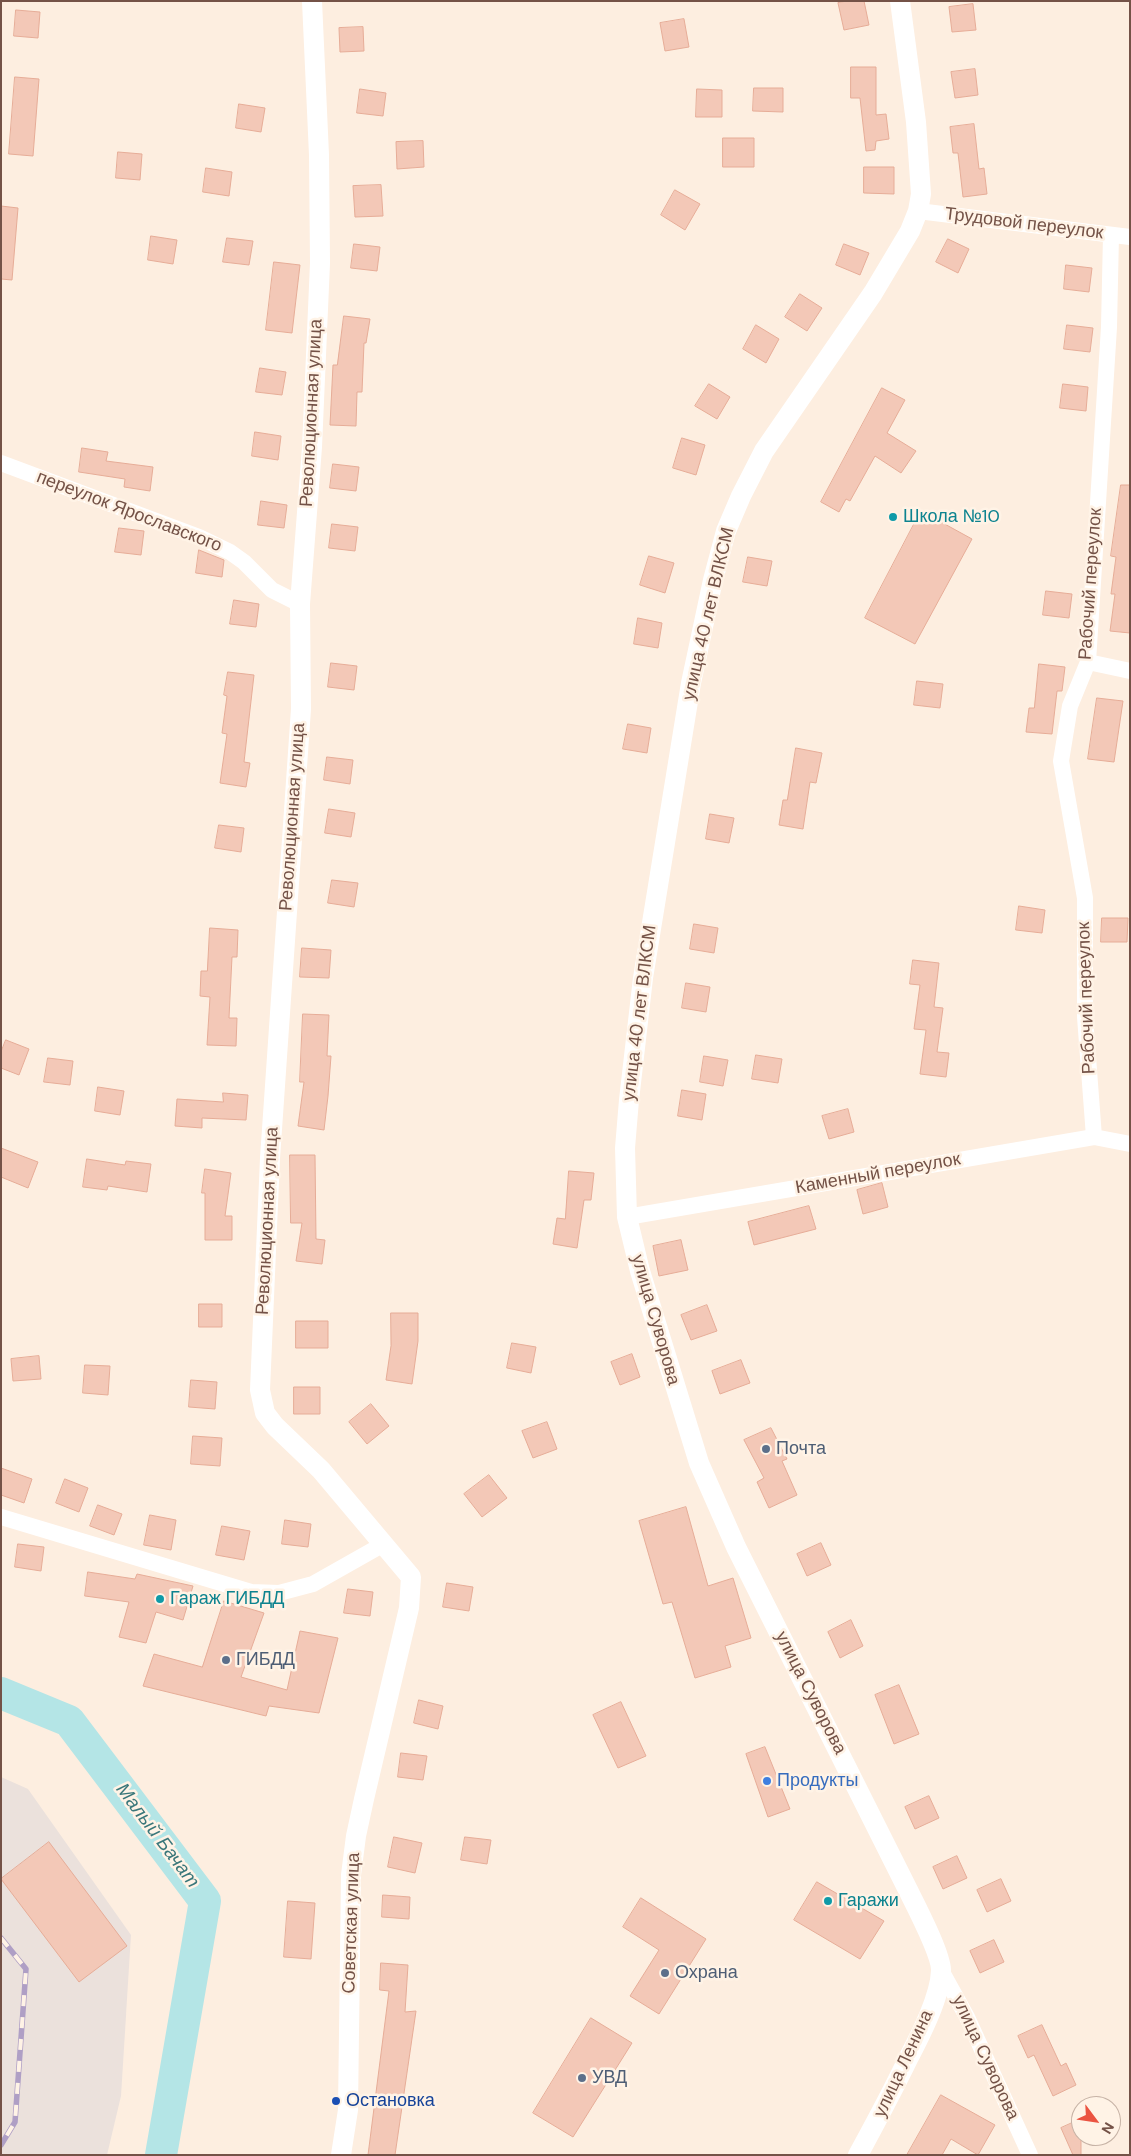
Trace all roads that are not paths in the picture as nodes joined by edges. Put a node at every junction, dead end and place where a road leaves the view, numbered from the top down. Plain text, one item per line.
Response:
1 (312, 1) edge
2 (900, 1) edge
3 (918, 211) junction
4 (1111, 235) junction
5 (1130, 237) edge
6 (1, 463) edge
7 (300, 604) junction
8 (1088, 662) junction
9 (1130, 672) edge
10 (1094, 1136) junction
11 (1130, 1144) edge
12 (627, 1217) junction
13 (1, 1518) edge
14 (382, 1544) junction
15 (411, 1576) joint
16 (942, 1970) junction
17 (341, 2155) edge
18 (858, 2155) edge
19 (1030, 2155) edge

1 - 7 street, Революционная улица
2 - 3 street, улица 40 лет ВЛКСМ
3 - 4 street, Трудовой переулок
3 - 12 street, улица 40 лет ВЛКСМ
4 - 5 street, Трудовой переулок
4 - 8 street, Рабочий переулок
6 - 7 street, переулок Ярославского
7 - 14 street, Революционная улица
8 - 9 street
8 - 10 street, Рабочий переулок
10 - 11 street, Каменный переулок
10 - 12 street, Каменный переулок
12 - 16 street, улица Суворова
13 - 14 street
14 - 15 street, Революционная улица
15 - 17 street, Советская улица
16 - 18 street, улица Ленина
16 - 19 street, улица Суворова

